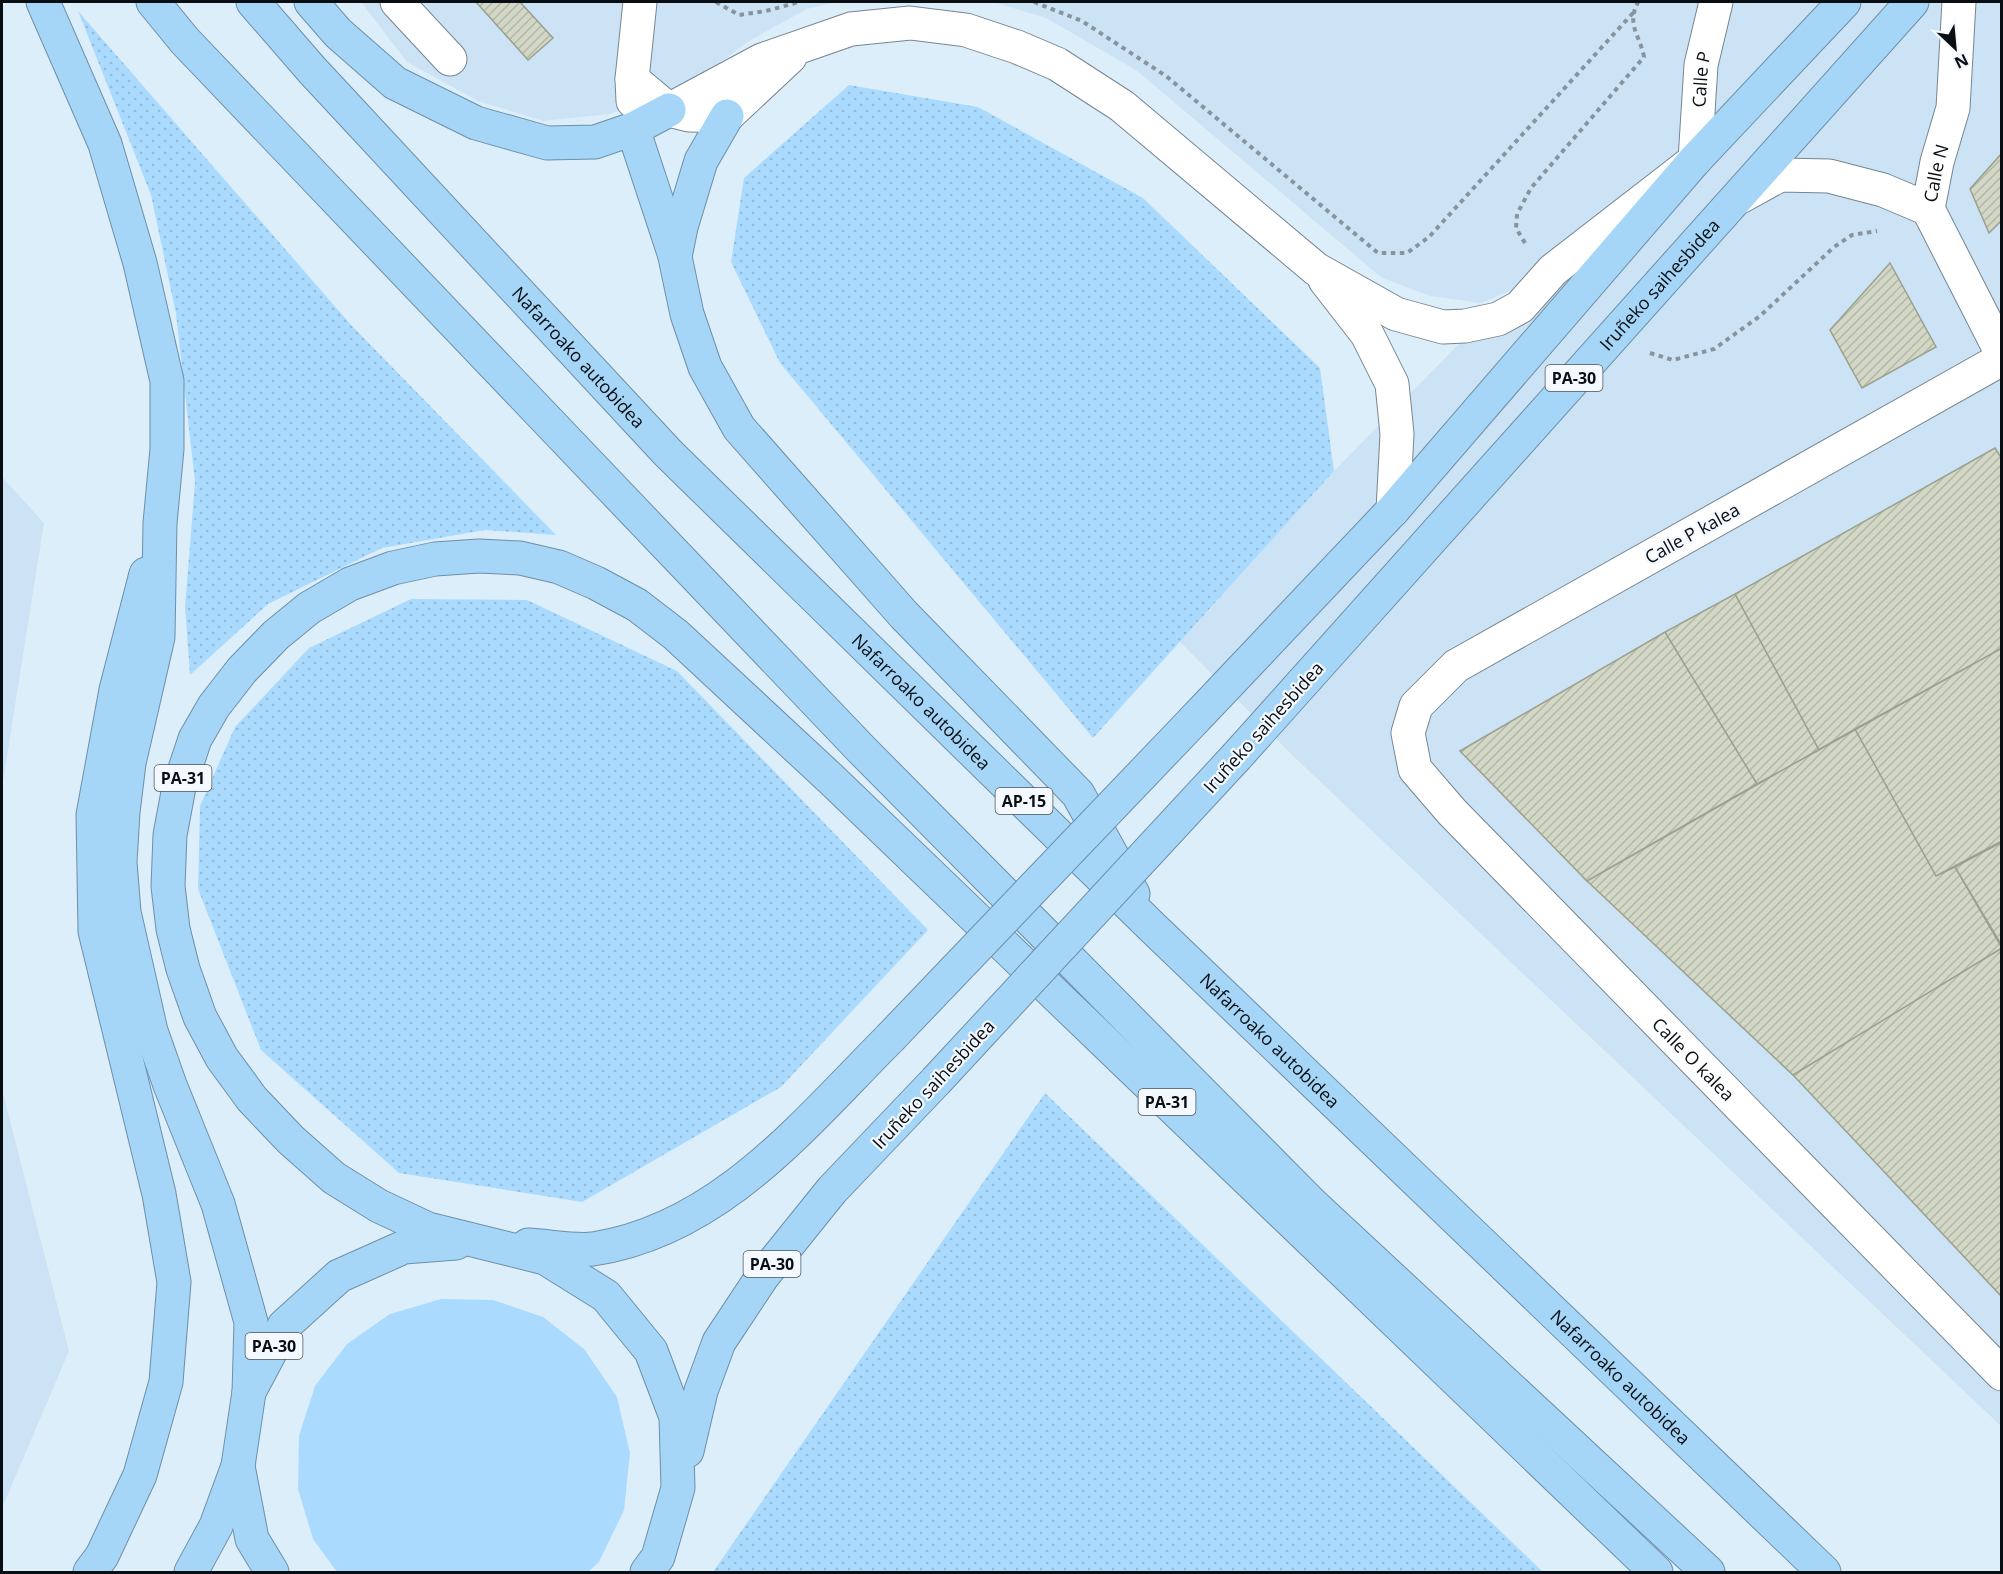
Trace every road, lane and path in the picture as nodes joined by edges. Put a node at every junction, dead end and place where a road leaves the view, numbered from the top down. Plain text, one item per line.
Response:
1 (42, 2) edge
2 (153, 2) edge
3 (253, 2) edge
4 (311, 2) edge
5 (397, 2) edge
6 (640, 2) edge
7 (717, 2) edge
8 (799, 2) edge
9 (1034, 2) edge
10 (1638, 2) edge
11 (1716, 2) edge
12 (1844, 2) edge
13 (1912, 2) edge
14 (1959, 2) edge
15 (1633, 13) junction
16 (800, 48) junction
17 (450, 59) dead end
18 (632, 79) junction
19 (669, 110) junction
20 (727, 116) junction
21 (633, 129) junction
22 (1695, 160) junction
23 (1731, 202) junction
24 (1928, 209) junction
25 (1885, 235) dead end
26 (1528, 246) dead end
27 (675, 257) junction
28 (1316, 269) junction
29 (1650, 353) dead end
30 (2001, 354) edge
31 (2001, 359) edge
32 (1393, 510) junction
33 (160, 522) junction
34 (1408, 733) joint
35 (1150, 925) junction
36 (476, 1241) junction
37 (2001, 1374) edge
38 (249, 1392) junction
39 (238, 1466) junction
40 (678, 1488) junction
41 (90, 1572) edge
42 (191, 1572) edge
43 (272, 1572) edge
44 (646, 1572) edge
45 (1656, 1572) edge
46 (1708, 1572) edge
47 (1824, 1572) edge

1 - 33 highway
2 - 46 highway
3 - 35 highway, Nafarroako autobidea / AP-15
4 - 21 highway
5 - 17 street
6 - 18 street
7 - 8 path
9 - 15 path
10 - 15 path
11 - 22 street, Calle P
12 - 22 highway, PA-30
13 - 23 highway, Iruñeko saihesbidea / PA-30
14 - 24 street, Calle N
15 - 26 path
16 - 19 street
16 - 20 street
16 - 28 street
18 - 19 street
18 - 21 street
19 - 20 street
19 - 21 highway
20 - 27 highway
21 - 27 highway
22 - 28 street
22 - 32 highway, PA-30
23 - 24 street, Calle N
23 - 40 highway, Iruñeko saihesbidea / PA-30, bridge
24 - 30 street
25 - 29 path
27 - 35 highway
28 - 32 street
31 - 34 street, Calle P kalea
32 - 36 highway, PA-30, bridge
33 - 38 highway
33 - 41 highway
34 - 37 street, Calle O kalea
35 - 47 highway, Nafarroako autobidea / AP-15
36 - 38 highway, PA-30
36 - 40 highway, PA-30
36 - 45 highway, PA-31
38 - 39 highway, PA-30
39 - 42 highway, PA-30
39 - 43 highway, PA-30
40 - 44 highway, PA-30

